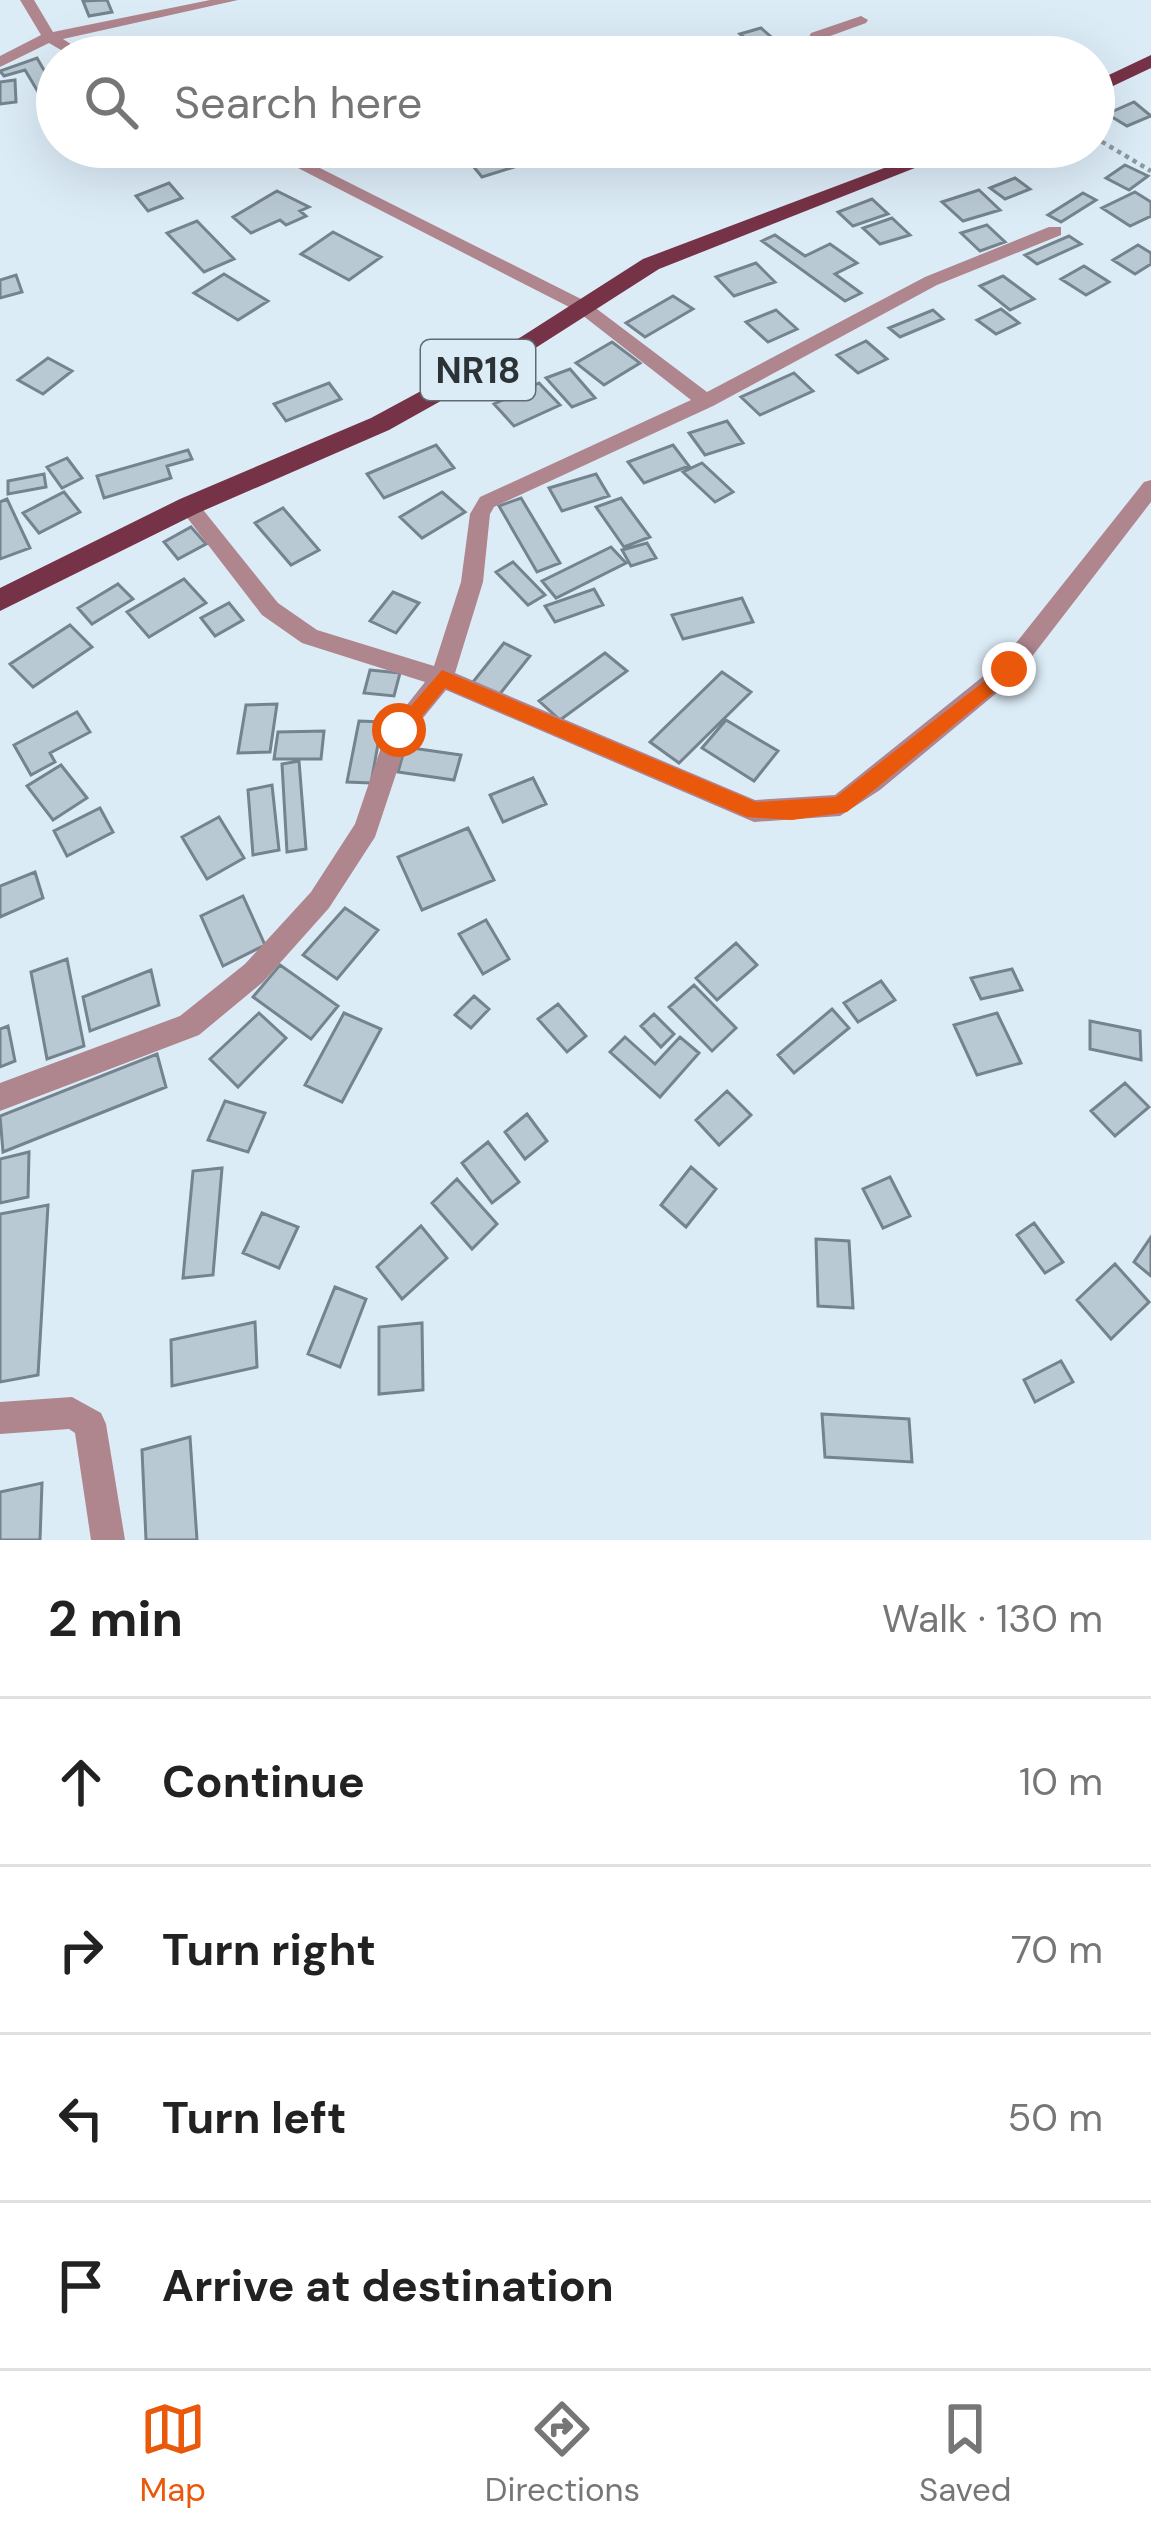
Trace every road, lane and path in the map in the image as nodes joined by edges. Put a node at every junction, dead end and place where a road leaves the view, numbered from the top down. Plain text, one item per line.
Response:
1 (27, 0) edge
2 (231, 0) edge
3 (861, 20) dead end
4 (48, 36) edge
5 (54, 36) edge
6 (816, 36) edge
7 (36, 44) edge
8 (1151, 61) edge
9 (0, 62) edge
10 (1115, 79) edge
11 (1115, 149) edge
12 (307, 168) edge
13 (901, 168) edge
14 (1151, 170) edge
15 (1055, 231) dead end
16 (583, 307) junction
17 (706, 401) junction
18 (1151, 487) edge
19 (189, 506) junction
20 (0, 600) edge
21 (442, 678) junction
22 (0, 1097) edge
23 (0, 1418) edge
24 (108, 1540) edge

1 - 4 street
2 - 5 street
3 - 6 street
7 - 9 street
8 - 10 main road
11 - 14 path
12 - 16 street
13 - 16 main road, NR18
15 - 17 street
16 - 17 street
16 - 19 main road, NR18
17 - 21 street
18 - 21 street
19 - 20 main road, NR18
19 - 21 street
21 - 22 street
23 - 24 street

